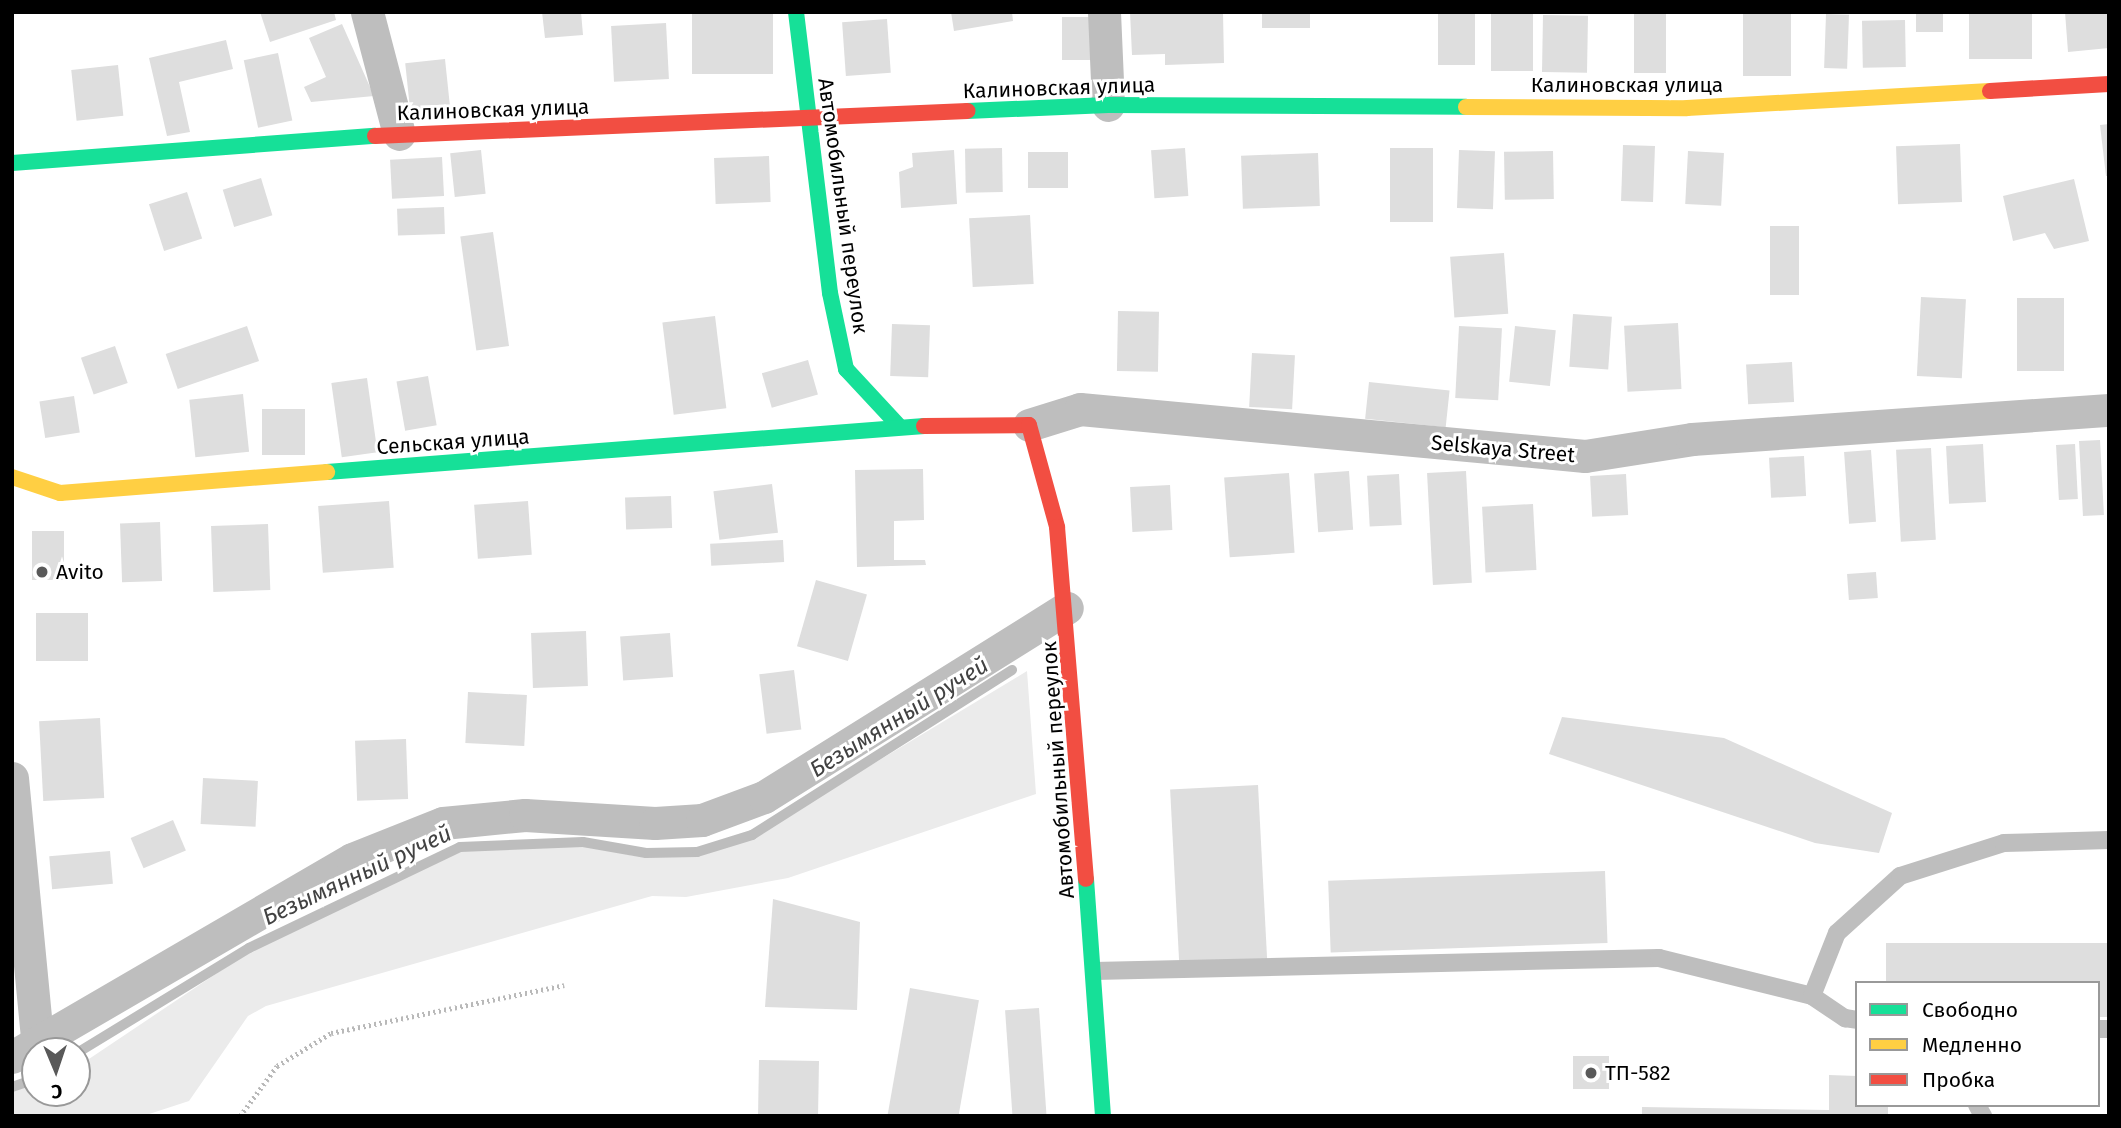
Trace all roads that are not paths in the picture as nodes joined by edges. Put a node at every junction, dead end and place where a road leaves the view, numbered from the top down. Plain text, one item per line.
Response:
1 (367, 12) edge
2 (796, 12) edge
3 (1104, 12) edge
4 (2109, 84) edge
5 (1108, 105) junction
6 (810, 119) junction
7 (399, 134) junction
8 (12, 163) edge
9 (2109, 411) edge
10 (1029, 425) junction
11 (899, 426) junction
12 (12, 477) edge
13 (1067, 608) junction
14 (12, 778) edge
15 (2109, 840) edge
16 (1094, 971) junction
17 (1812, 996) junction
18 (1855, 1020) edge
19 (24, 1037) edge
20 (49, 1037) edge
21 (1103, 1116) edge

1 - 7 street
2 - 6 street, Автомобильный переулок
3 - 5 street
4 - 5 street, Калиновская улица
5 - 6 street, Калиновская улица
6 - 7 street, Калиновская улица
6 - 11 street, Автомобильный переулок
7 - 8 street, Калиновская улица
9 - 10 street, Selskaya Street
10 - 11 street, Selskaya Street
10 - 13 street, Автомобильный переулок
11 - 12 street, Сельская улица
13 - 16 street, Автомобильный переулок
13 - 20 street
14 - 19 street
15 - 17 lane
16 - 17 lane
16 - 21 street, Автомобильный переулок
17 - 18 lane

